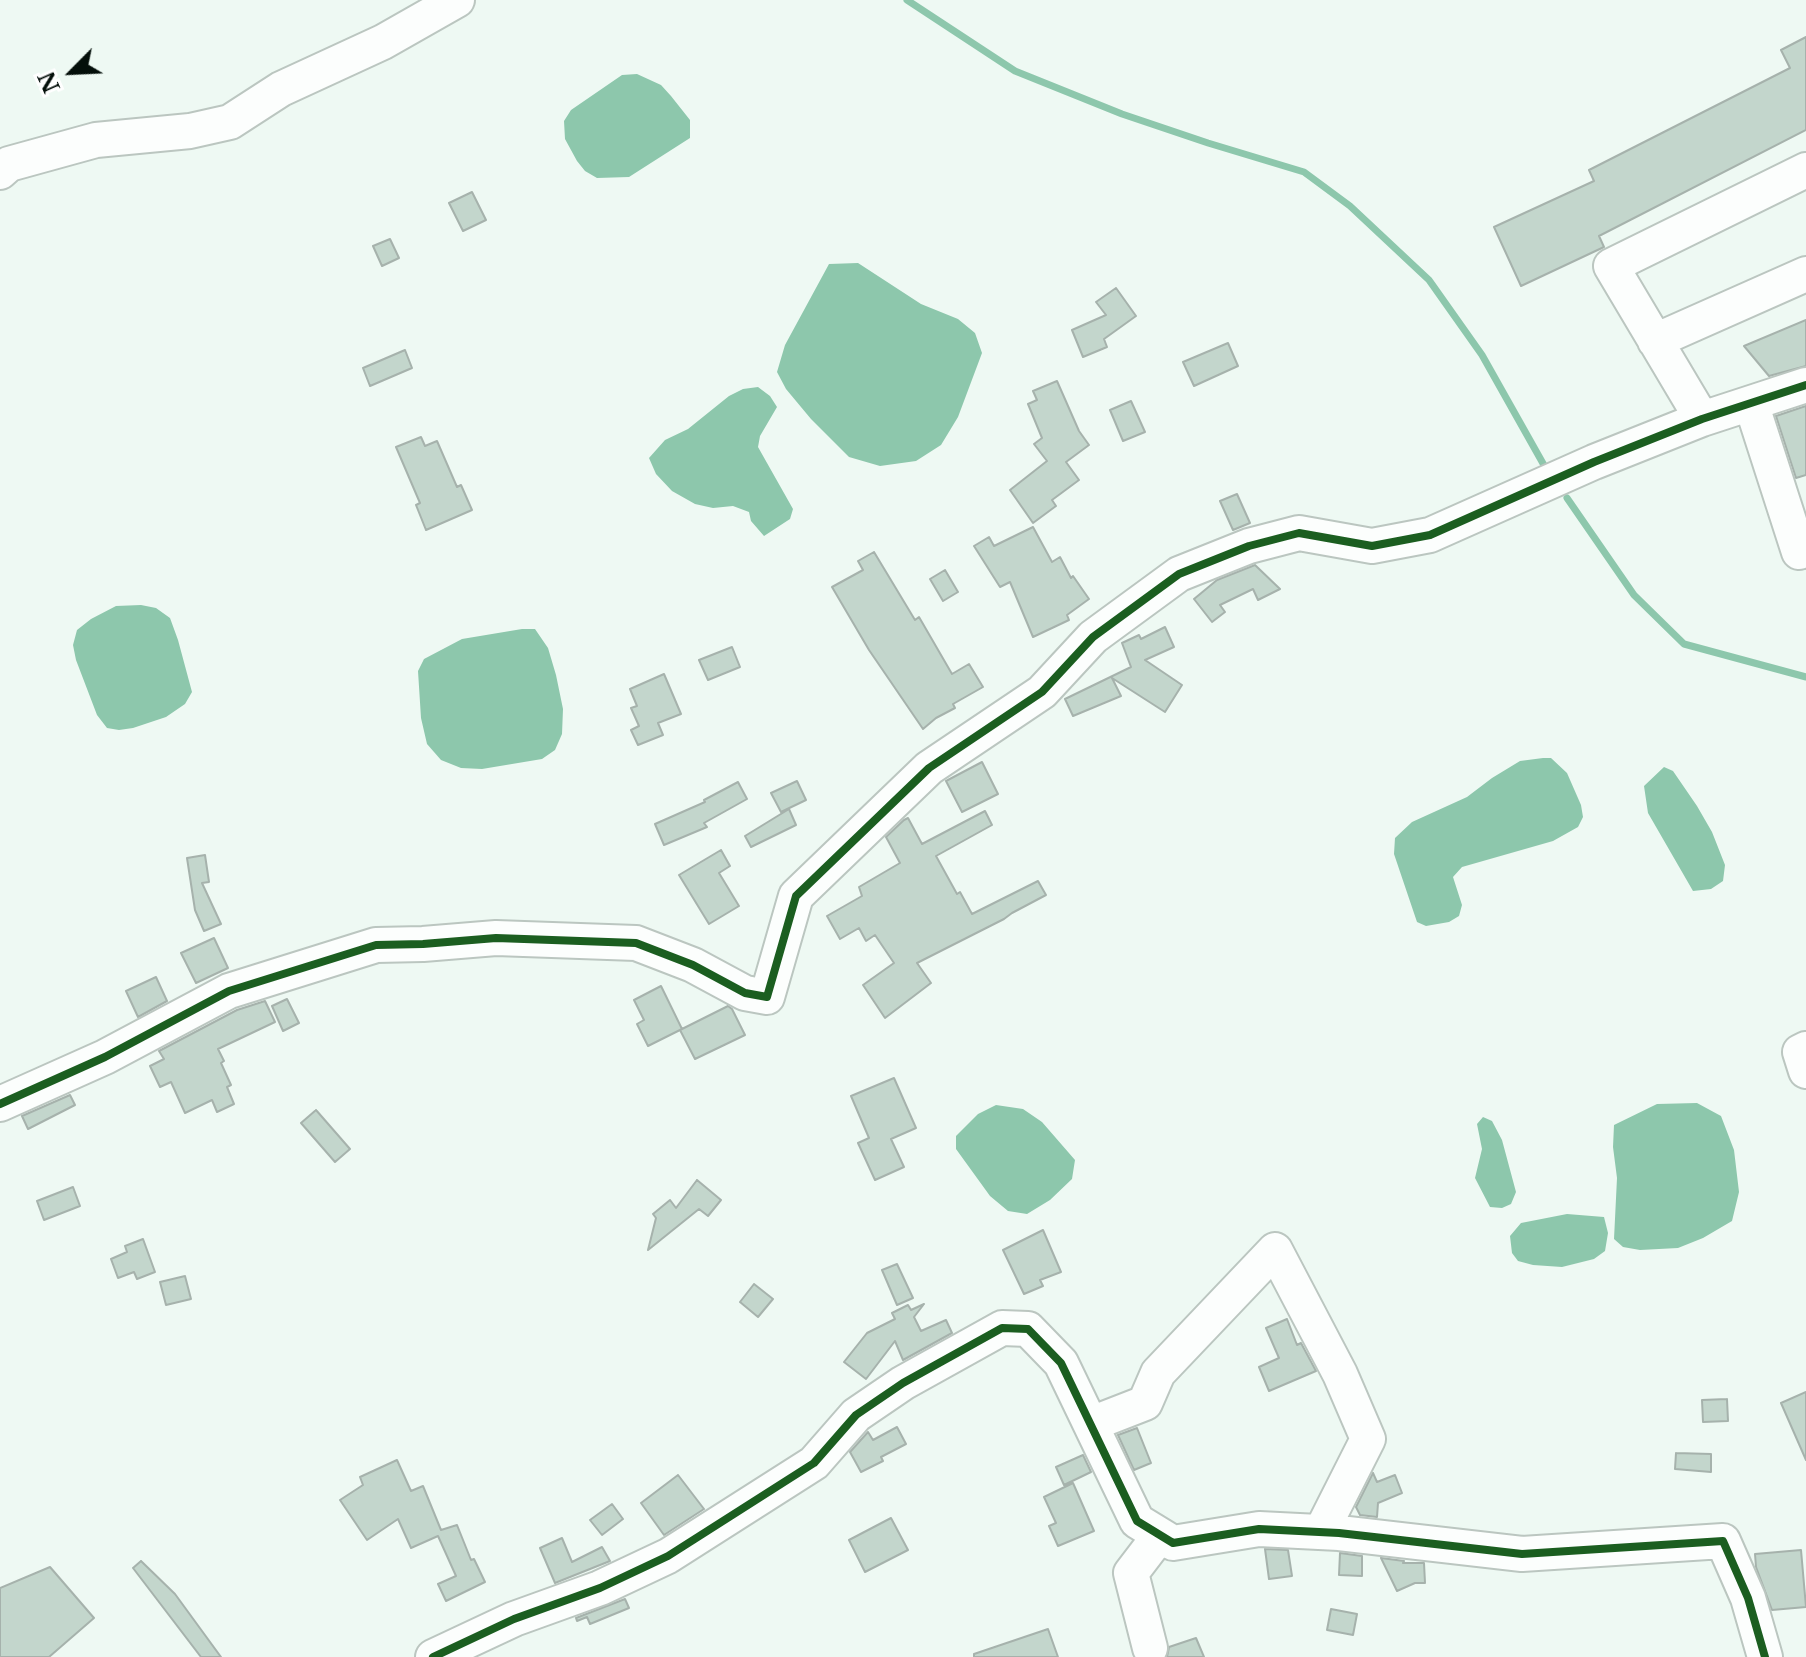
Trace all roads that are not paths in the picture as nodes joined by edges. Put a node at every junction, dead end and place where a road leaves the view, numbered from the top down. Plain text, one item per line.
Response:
1 (457, 0) edge
2 (1806, 170) edge
3 (0, 172) edge
4 (1806, 274) edge
5 (1655, 341) junction
6 (1806, 385) edge
7 (1751, 403) junction
8 (1702, 419) junction
9 (1806, 549) edge
10 (1806, 1049) edge
11 (1806, 1071) edge
12 (0, 1104) edge
13 (1091, 1424) junction
14 (1321, 1532) junction
15 (1160, 1535) junction
16 (1150, 1648) dead end
17 (433, 1657) edge
18 (1765, 1657) edge

1 - 3 street
2 - 5 street
4 - 5 street
5 - 8 street
6 - 7 street
7 - 8 street
7 - 9 street
8 - 12 street
10 - 11 street
13 - 14 street
13 - 15 street
13 - 17 street
14 - 15 street
14 - 18 street
15 - 16 street

